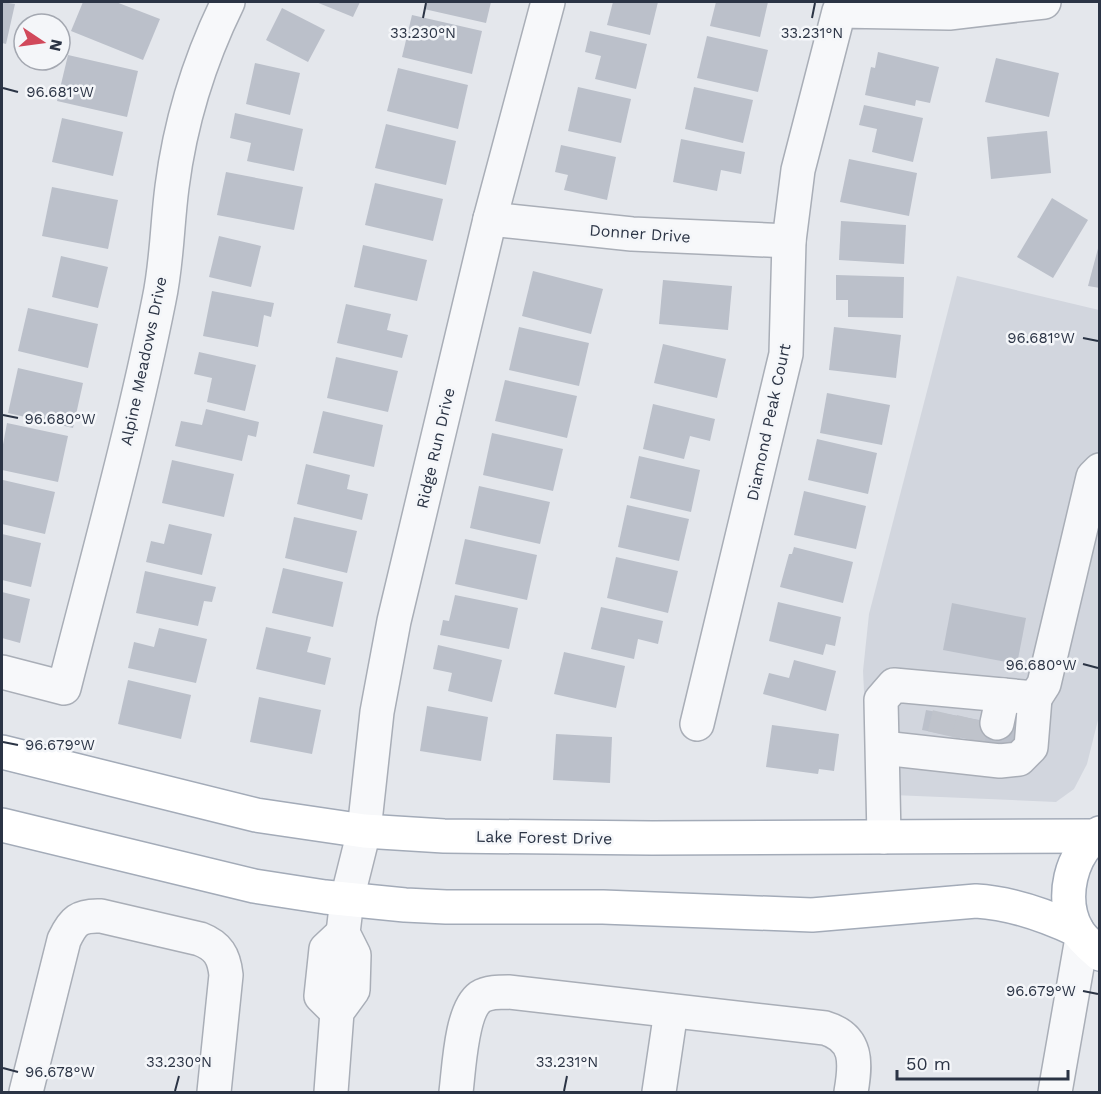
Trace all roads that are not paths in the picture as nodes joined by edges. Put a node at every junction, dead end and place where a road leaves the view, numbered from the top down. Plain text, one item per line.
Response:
1 (228, 2) edge
2 (548, 2) edge
3 (1044, 2) edge
4 (490, 219) junction
5 (789, 241) junction
6 (1100, 470) edge
7 (2, 672) edge
8 (1035, 698) junction
9 (697, 724) dead end
10 (971, 727) junction
11 (883, 748) junction
12 (2, 752) edge
13 (2, 825) edge
14 (364, 831) junction
15 (1097, 835) edge
16 (884, 837) junction
17 (347, 899) junction
18 (1086, 940) edge
19 (671, 1011) junction
20 (26, 1092) edge
21 (214, 1092) edge
22 (331, 1092) edge
23 (456, 1092) edge
24 (659, 1092) edge
25 (851, 1092) edge
26 (1055, 1092) edge

1 - 7 street, Alpine Meadows Drive
2 - 4 street, Ridge Run Drive
3 - 5 street, Diamond Peak Court
4 - 5 street, Donner Drive
4 - 14 street, Ridge Run Drive
5 - 9 street, Diamond Peak Court
6 - 8 street
8 - 10 street
8 - 10 street
10 - 11 street
10 - 11 street
11 - 16 street
12 - 14 main road, Lake Forest Drive
13 - 17 main road
14 - 16 main road, Lake Forest Drive
14 - 17 street, Ridge Run Drive
15 - 16 main road, Lake Forest Drive
15 - 18 main road
17 - 18 main road
17 - 22 street, Ridge Run Drive
18 - 26 street
19 - 23 street
19 - 24 street
19 - 25 street
20 - 21 street

